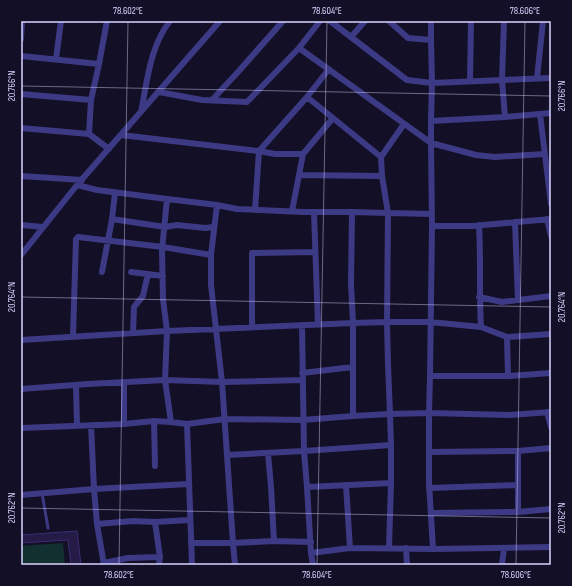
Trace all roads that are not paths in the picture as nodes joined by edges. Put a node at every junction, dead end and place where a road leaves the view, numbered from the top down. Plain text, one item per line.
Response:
1 (22, 21) edge
2 (61, 21) edge
3 (107, 21) edge
4 (170, 21) edge
5 (220, 21) edge
6 (283, 21) edge
7 (320, 21) edge
8 (330, 21) edge
9 (365, 21) edge
10 (389, 21) edge
11 (431, 21) edge
12 (471, 21) edge
13 (504, 21) edge
14 (543, 21) edge
15 (351, 36) junction
16 (21, 39) edge
17 (431, 40) junction
18 (299, 48) junction
19 (21, 56) edge
20 (56, 59) junction
21 (99, 64) junction
22 (328, 69) junction
23 (536, 78) junction
24 (551, 78) edge
25 (502, 80) junction
26 (470, 81) junction
27 (432, 83) junction
28 (159, 92) junction
29 (21, 94) edge
30 (307, 97) junction
31 (91, 100) junction
32 (212, 100) junction
33 (141, 113) junction
34 (551, 113) edge
35 (540, 114) junction
36 (505, 117) junction
37 (333, 118) junction
38 (430, 121) junction
39 (404, 124) junction
40 (21, 128) edge
41 (89, 134) junction
42 (121, 135) junction
43 (431, 143) junction
44 (109, 149) junction
45 (259, 151) junction
46 (303, 154) junction
47 (545, 154) junction
48 (381, 157) junction
49 (299, 175) junction
50 (21, 176) edge
51 (382, 176) junction
52 (79, 182) junction
53 (115, 193) junction
54 (167, 199) junction
55 (551, 204) edge
56 (217, 205) junction
57 (255, 210) junction
58 (292, 211) junction
59 (314, 212) junction
60 (352, 212) junction
61 (388, 213) junction
62 (432, 214) junction
63 (112, 219) junction
64 (549, 219) edge
65 (515, 222) junction
66 (21, 225) edge
67 (479, 225) junction
68 (432, 226) junction
69 (43, 227) junction
70 (164, 227) junction
71 (214, 227) junction
72 (551, 236) edge
73 (108, 241) junction
74 (163, 247) junction
75 (315, 252) junction
76 (21, 255) edge
77 (211, 255) junction
78 (102, 272) dead end
79 (131, 272) dead end
80 (148, 274) junction
81 (163, 276) junction
82 (551, 296) edge
83 (479, 297) junction
84 (518, 300) junction
85 (387, 322) junction
86 (430, 322) junction
87 (353, 323) junction
88 (302, 325) junction
89 (318, 325) junction
90 (252, 327) junction
91 (481, 327) junction
92 (216, 329) junction
93 (168, 331) junction
94 (133, 333) junction
95 (551, 334) edge
96 (74, 336) junction
97 (507, 337) junction
98 (21, 340) edge
99 (353, 367) junction
100 (302, 373) junction
101 (551, 373) edge
102 (430, 376) junction
103 (508, 376) junction
104 (165, 380) junction
105 (302, 380) junction
106 (222, 382) junction
107 (124, 383) junction
108 (76, 385) junction
109 (21, 389) edge
110 (549, 412) edge
111 (429, 413) junction
112 (390, 414) junction
113 (353, 416) junction
114 (225, 419) junction
115 (303, 420) junction
116 (154, 421) junction
117 (171, 422) junction
118 (124, 424) junction
119 (187, 424) junction
120 (91, 425) junction
121 (77, 426) junction
122 (551, 426) edge
123 (21, 428) edge
124 (391, 445) junction
125 (551, 448) edge
126 (304, 451) junction
127 (518, 451) junction
128 (429, 452) junction
129 (268, 453) junction
130 (227, 455) junction
131 (155, 466) dead end
132 (391, 483) junction
133 (189, 484) junction
134 (346, 485) junction
135 (518, 485) junction
136 (307, 487) junction
137 (429, 488) junction
138 (94, 489) junction
139 (42, 493) junction
140 (21, 495) edge
141 (551, 509) edge
142 (518, 512) junction
143 (431, 513) junction
144 (190, 520) junction
145 (156, 522) junction
146 (97, 524) junction
147 (48, 528) dead end
148 (274, 542) junction
149 (311, 542) junction
150 (191, 543) junction
151 (233, 543) junction
152 (551, 547) edge
153 (350, 548) junction
154 (389, 548) junction
155 (406, 548) junction
156 (504, 548) junction
157 (433, 549) junction
158 (311, 553) junction
159 (160, 557) junction
160 (104, 564) edge
161 (159, 565) edge
162 (192, 565) edge
163 (235, 565) edge
164 (313, 565) edge
165 (407, 565) edge
166 (502, 565) edge

1 - 16 street
2 - 20 street
3 - 21 street
4 - 33 street
5 - 28 street
6 - 32 street
7 - 18 street
8 - 15 street
9 - 15 street
10 - 17 street
11 - 17 street
12 - 26 street
13 - 25 street
14 - 23 street
15 - 27 street
17 - 27 street
18 - 22 street
18 - 32 street
19 - 20 street
20 - 21 street
21 - 31 street
22 - 30 street
22 - 39 street
23 - 24 street
23 - 25 street
25 - 26 street
25 - 36 street
26 - 27 street
27 - 38 street
28 - 32 street
28 - 33 street
29 - 31 street
30 - 37 street
30 - 45 street
31 - 41 street
33 - 42 street
34 - 35 street
35 - 36 street
35 - 47 street
36 - 38 street
37 - 46 street
37 - 48 street
38 - 43 street
39 - 43 street
39 - 48 street
40 - 41 street
41 - 44 street
42 - 44 street
42 - 45 street
43 - 47 street
43 - 62 street
44 - 52 street
45 - 46 street
45 - 57 street
46 - 49 street
47 - 55 street
48 - 51 street
49 - 51 street
49 - 58 street
50 - 52 street
51 - 61 street
52 - 53 street
52 - 69 street
53 - 54 street
53 - 63 street
54 - 56 street
54 - 70 street
56 - 57 street
56 - 71 street
57 - 58 street
58 - 59 street
59 - 60 street
59 - 75 street
60 - 61 street
60 - 87 street
61 - 62 street
61 - 85 street
62 - 68 street
63 - 70 street
63 - 73 street
64 - 65 street
64 - 72 street
65 - 67 street
65 - 84 street
66 - 69 street
67 - 68 street
67 - 83 street
68 - 86 street
69 - 76 street
70 - 71 street
70 - 74 street
71 - 77 street
73 - 74 street
73 - 78 street
73 - 96 street
74 - 77 street
74 - 81 street
75 - 89 street
75 - 90 street
77 - 92 street
79 - 80 street
80 - 81 street
80 - 94 street
81 - 93 street
82 - 84 street
83 - 84 street
83 - 91 street
85 - 86 street
85 - 87 street
85 - 112 street
86 - 91 street
86 - 102 street
87 - 89 street
87 - 99 street
88 - 89 street
88 - 90 street
88 - 100 street
90 - 92 street
91 - 97 street
92 - 93 street
92 - 106 street
93 - 94 street
93 - 104 street
94 - 96 street
95 - 97 street
96 - 98 street
97 - 103 street
99 - 100 street
99 - 113 street
100 - 105 street
101 - 103 street
102 - 103 street
102 - 111 street
104 - 106 street
104 - 107 street
104 - 117 street
105 - 106 street
105 - 115 street
106 - 114 street
107 - 108 street
107 - 118 street
108 - 109 street
108 - 121 street
110 - 111 street
110 - 122 street
111 - 112 street
111 - 128 street
112 - 113 street
112 - 124 street
113 - 115 street
114 - 115 street
114 - 119 street
114 - 130 street
115 - 126 street
116 - 117 street
116 - 118 street
116 - 131 street
117 - 119 street
118 - 120 street
119 - 133 street
120 - 121 street
120 - 138 street
121 - 123 street
124 - 126 street
124 - 132 street
125 - 127 street
126 - 129 street
126 - 136 street
127 - 128 street
127 - 135 street
128 - 137 street
129 - 130 street
129 - 148 street
130 - 151 street
132 - 134 street
132 - 154 street
133 - 138 street
133 - 144 street
134 - 136 street
134 - 153 street
135 - 137 street
135 - 142 street
136 - 149 street
137 - 143 street
138 - 139 street
138 - 146 street
139 - 140 street
139 - 147 lane
141 - 142 street
142 - 143 street
143 - 157 street
144 - 145 street
144 - 150 street
145 - 146 street
145 - 159 street
146 - 160 street
148 - 149 street
148 - 151 street
149 - 158 street
150 - 151 street
150 - 162 street
151 - 163 street
152 - 156 street
153 - 154 street
153 - 158 street
154 - 155 street
155 - 157 street
155 - 165 street
156 - 157 street
156 - 166 street
158 - 164 street
159 - 160 street
159 - 161 street

